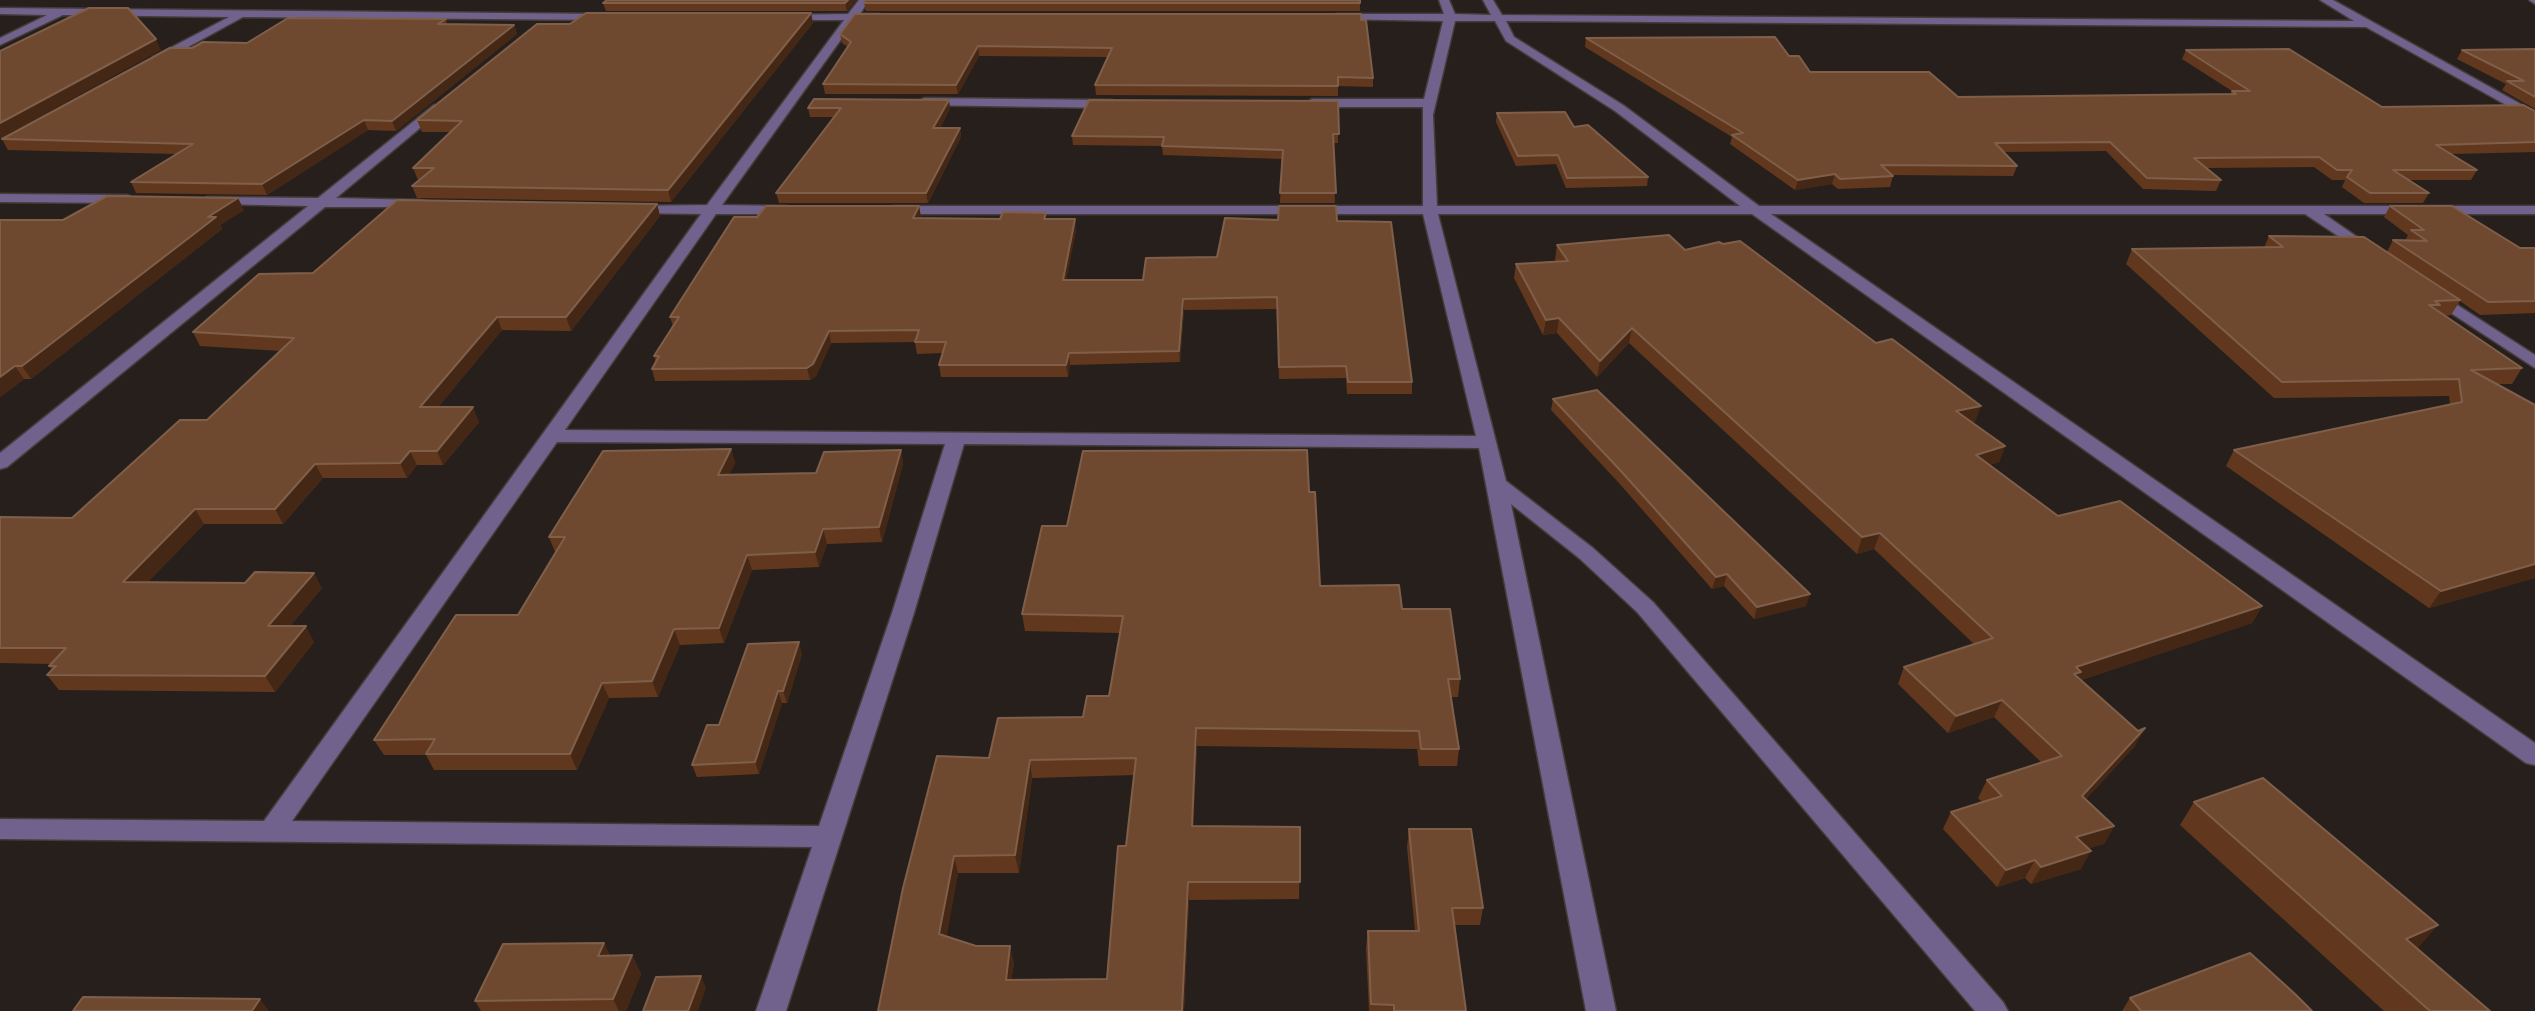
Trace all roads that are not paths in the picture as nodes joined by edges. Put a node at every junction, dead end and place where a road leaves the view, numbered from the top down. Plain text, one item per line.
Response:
1 (571, 0) edge
2 (864, 0) edge
3 (2325, 0) edge
4 (1492, 8) edge
5 (1447, 9) edge
6 (0, 11) edge
7 (63, 11) junction
8 (241, 14) junction
9 (550, 17) junction
10 (613, 17) edge
11 (772, 17) edge
12 (851, 17) junction
13 (899, 17) edge
14 (1324, 17) edge
15 (2371, 24) junction
16 (526, 37) edge
17 (0, 42) edge
18 (148, 66) edge
19 (454, 95) edge
20 (902, 102) edge
21 (1290, 103) edge
22 (1428, 103) junction
23 (1120, 104) edge
24 (2535, 117) edge
25 (0, 198) edge
26 (138, 199) edge
27 (199, 200) edge
28 (322, 202) junction
29 (429, 204) edge
30 (613, 209) edge
31 (711, 210) junction
32 (807, 210) edge
33 (871, 210) edge
34 (2535, 210) edge
35 (1430, 211) junction
36 (1758, 212) junction
37 (2311, 212) junction
38 (2390, 266) edge
39 (2417, 283) edge
40 (2535, 363) edge
41 (553, 436) junction
42 (956, 438) junction
43 (1488, 442) junction
44 (0, 463) edge
45 (1497, 483) junction
46 (2535, 756) edge
47 (0, 829) edge
48 (272, 830) junction
49 (826, 837) junction
50 (771, 1011) edge
51 (1601, 1011) edge
52 (1993, 1011) edge

1 - 9 street
2 - 12 street
3 - 15 street
4 - 5 street
4 - 15 street
4 - 36 street
5 - 14 street
5 - 22 street
6 - 7 street
7 - 8 street
7 - 17 street
8 - 9 street
8 - 18 street
9 - 10 street
9 - 16 street
11 - 12 street
12 - 13 street
12 - 31 street
15 - 24 street
19 - 28 street
20 - 23 street
21 - 22 street
22 - 35 street
25 - 26 street
27 - 28 street
28 - 29 street
28 - 44 street
30 - 31 street
31 - 32 street
31 - 41 street
33 - 35 street
34 - 37 street
35 - 36 street
35 - 43 street
36 - 37 street
36 - 46 street
37 - 38 street
39 - 40 street
41 - 42 street
41 - 48 street
42 - 43 street
42 - 49 street
43 - 45 street
45 - 51 street
45 - 52 street
47 - 48 street
48 - 49 street
49 - 50 street

